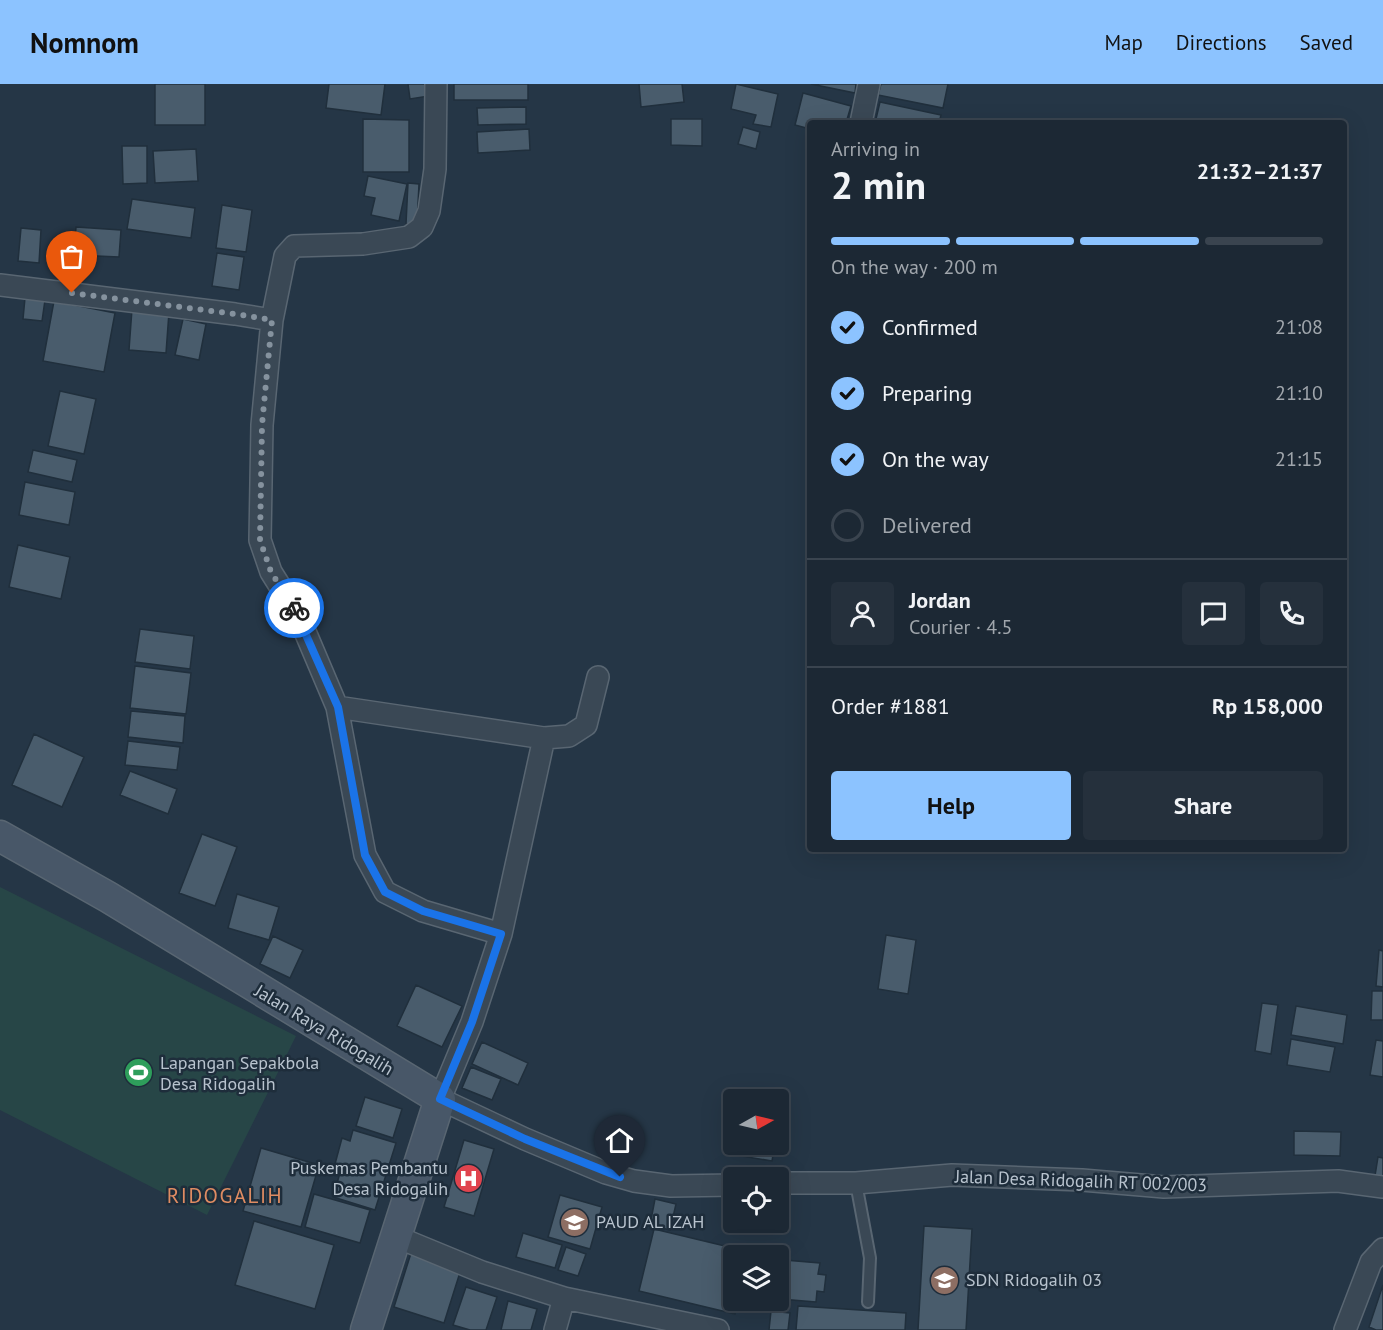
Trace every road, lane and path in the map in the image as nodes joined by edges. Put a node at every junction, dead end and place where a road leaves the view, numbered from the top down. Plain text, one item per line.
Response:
1 (436, 84) edge
2 (869, 84) edge
3 (862, 120) edge
4 (0, 285) edge
5 (272, 320) junction
6 (598, 677) dead end
7 (338, 707) junction
8 (544, 738) junction
9 (0, 836) edge
10 (501, 934) junction
11 (440, 1099) junction
12 (789, 1183) edge
13 (856, 1183) junction
14 (723, 1185) edge
15 (1383, 1187) edge
16 (397, 1237) junction
17 (1383, 1249) edge
18 (564, 1298) junction
19 (868, 1302) dead end
20 (366, 1330) edge
21 (555, 1330) edge
22 (718, 1330) edge
23 (1345, 1330) edge

1 - 5 street
2 - 3 street
4 - 5 street
5 - 7 street
6 - 8 street
7 - 8 street
7 - 10 street
8 - 10 street
9 - 11 street, Jalan Raya Ridogalih
10 - 11 street
11 - 14 street
11 - 16 street
12 - 13 street, Jalan Desa Ridogalih RT 002/003
13 - 15 street, Jalan Desa Ridogalih RT 002/003
13 - 19 lane
16 - 18 street
16 - 20 street
17 - 23 street
18 - 21 street
18 - 22 street

